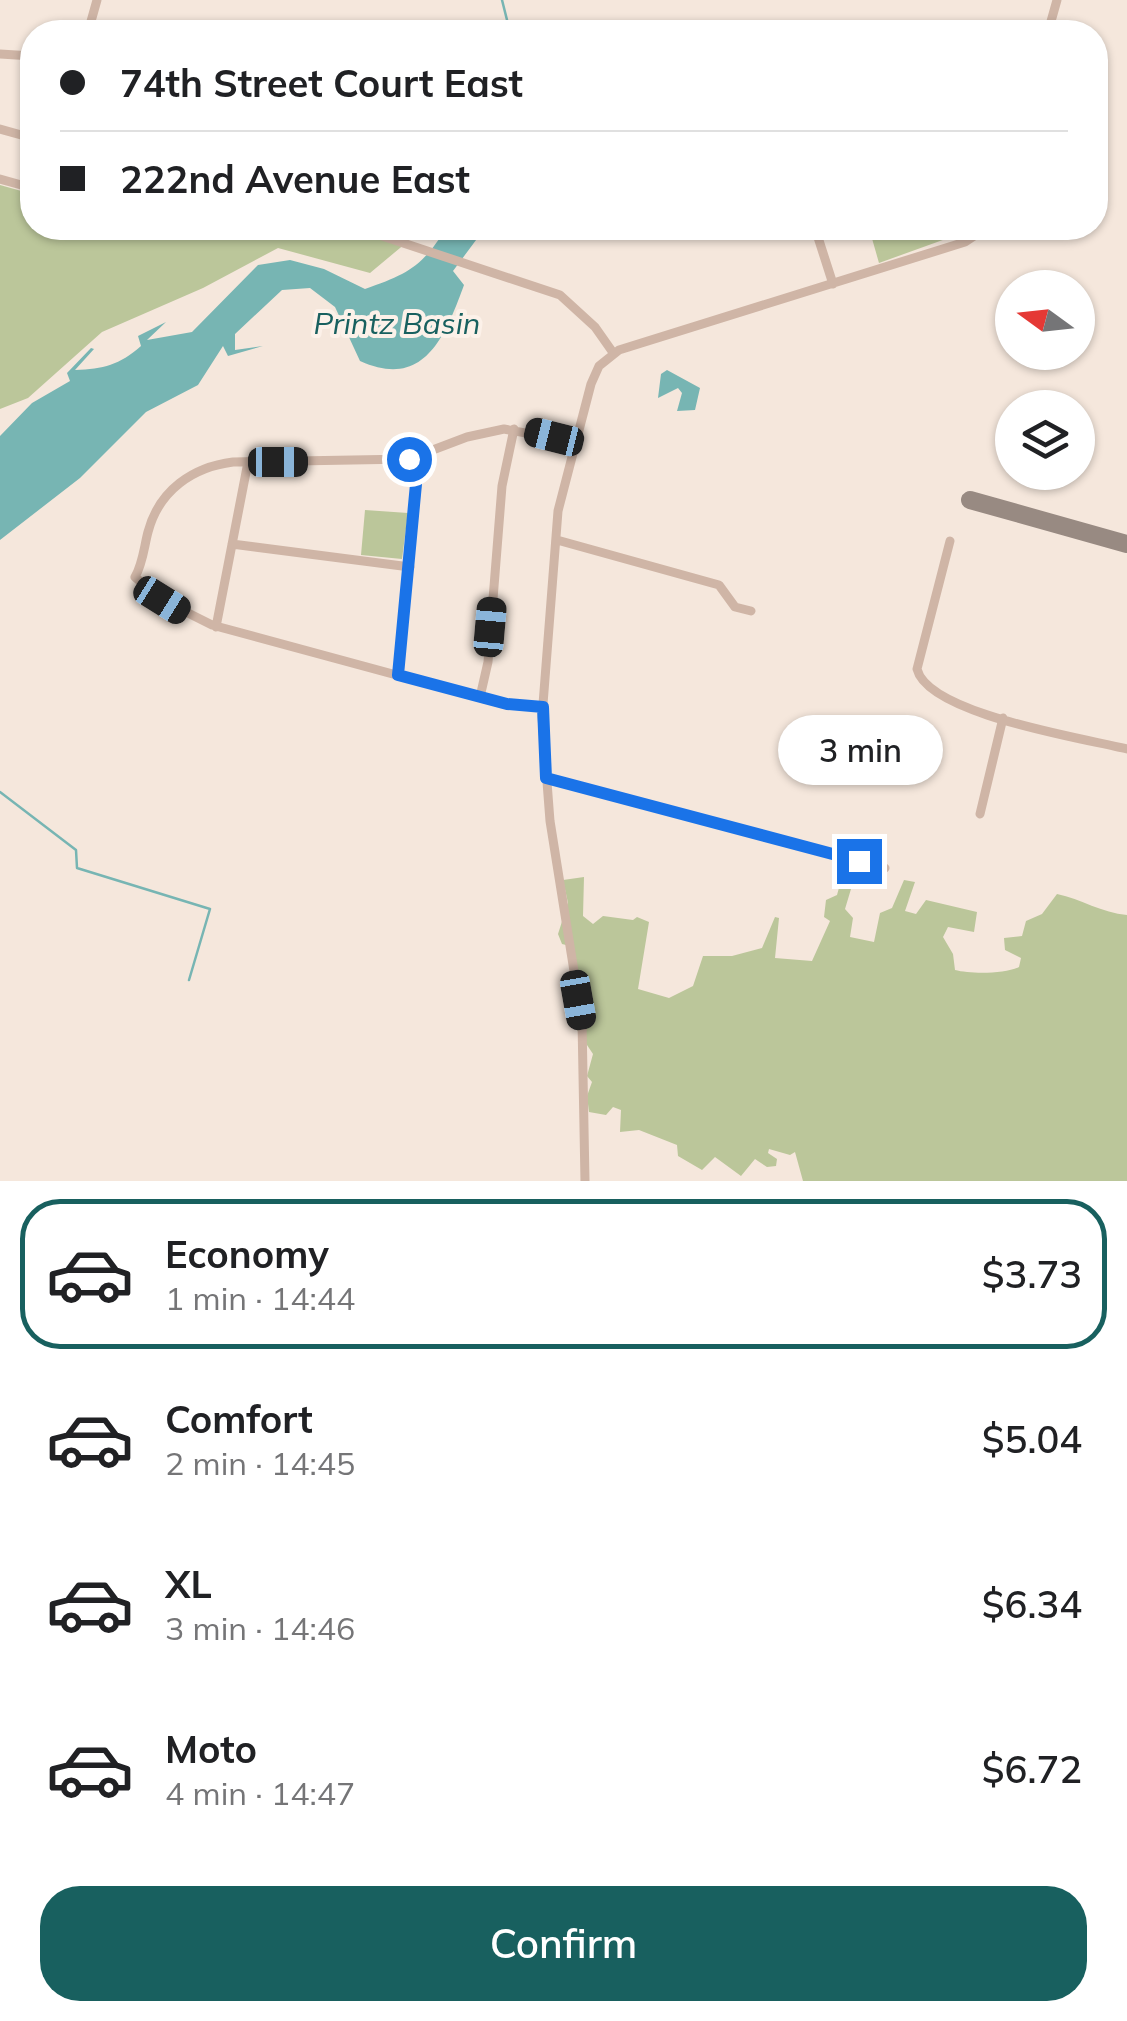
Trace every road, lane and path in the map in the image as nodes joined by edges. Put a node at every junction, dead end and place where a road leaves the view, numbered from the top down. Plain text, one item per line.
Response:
1 (398, 240) edge
2 (820, 240) edge
3 (968, 240) edge
4 (833, 284) junction
5 (614, 354) junction
6 (514, 429) junction
7 (574, 442) junction
8 (413, 458) junction
9 (248, 462) junction
10 (556, 540) junction
11 (950, 541) dead end
12 (232, 544) junction
13 (410, 567) junction
14 (751, 610) dead end
15 (216, 627) junction
16 (398, 675) junction
17 (480, 698) junction
18 (543, 707) junction
19 (1003, 718) junction
20 (1127, 749) edge
21 (546, 778) junction
22 (980, 814) dead end
23 (884, 868) dead end
24 (585, 1181) edge

1 - 5 street
2 - 4 street
3 - 4 street
4 - 5 street
5 - 7 street
6 - 7 street
6 - 8 street
6 - 17 street
7 - 10 street
8 - 9 street
8 - 13 street
9 - 12 street
9 - 15 street
10 - 14 street
10 - 18 street
11 - 19 street
12 - 13 street
12 - 15 street
13 - 16 street
15 - 16 street
16 - 17 street
17 - 18 street
18 - 21 street
19 - 20 street
19 - 22 street
21 - 23 street
21 - 24 street

